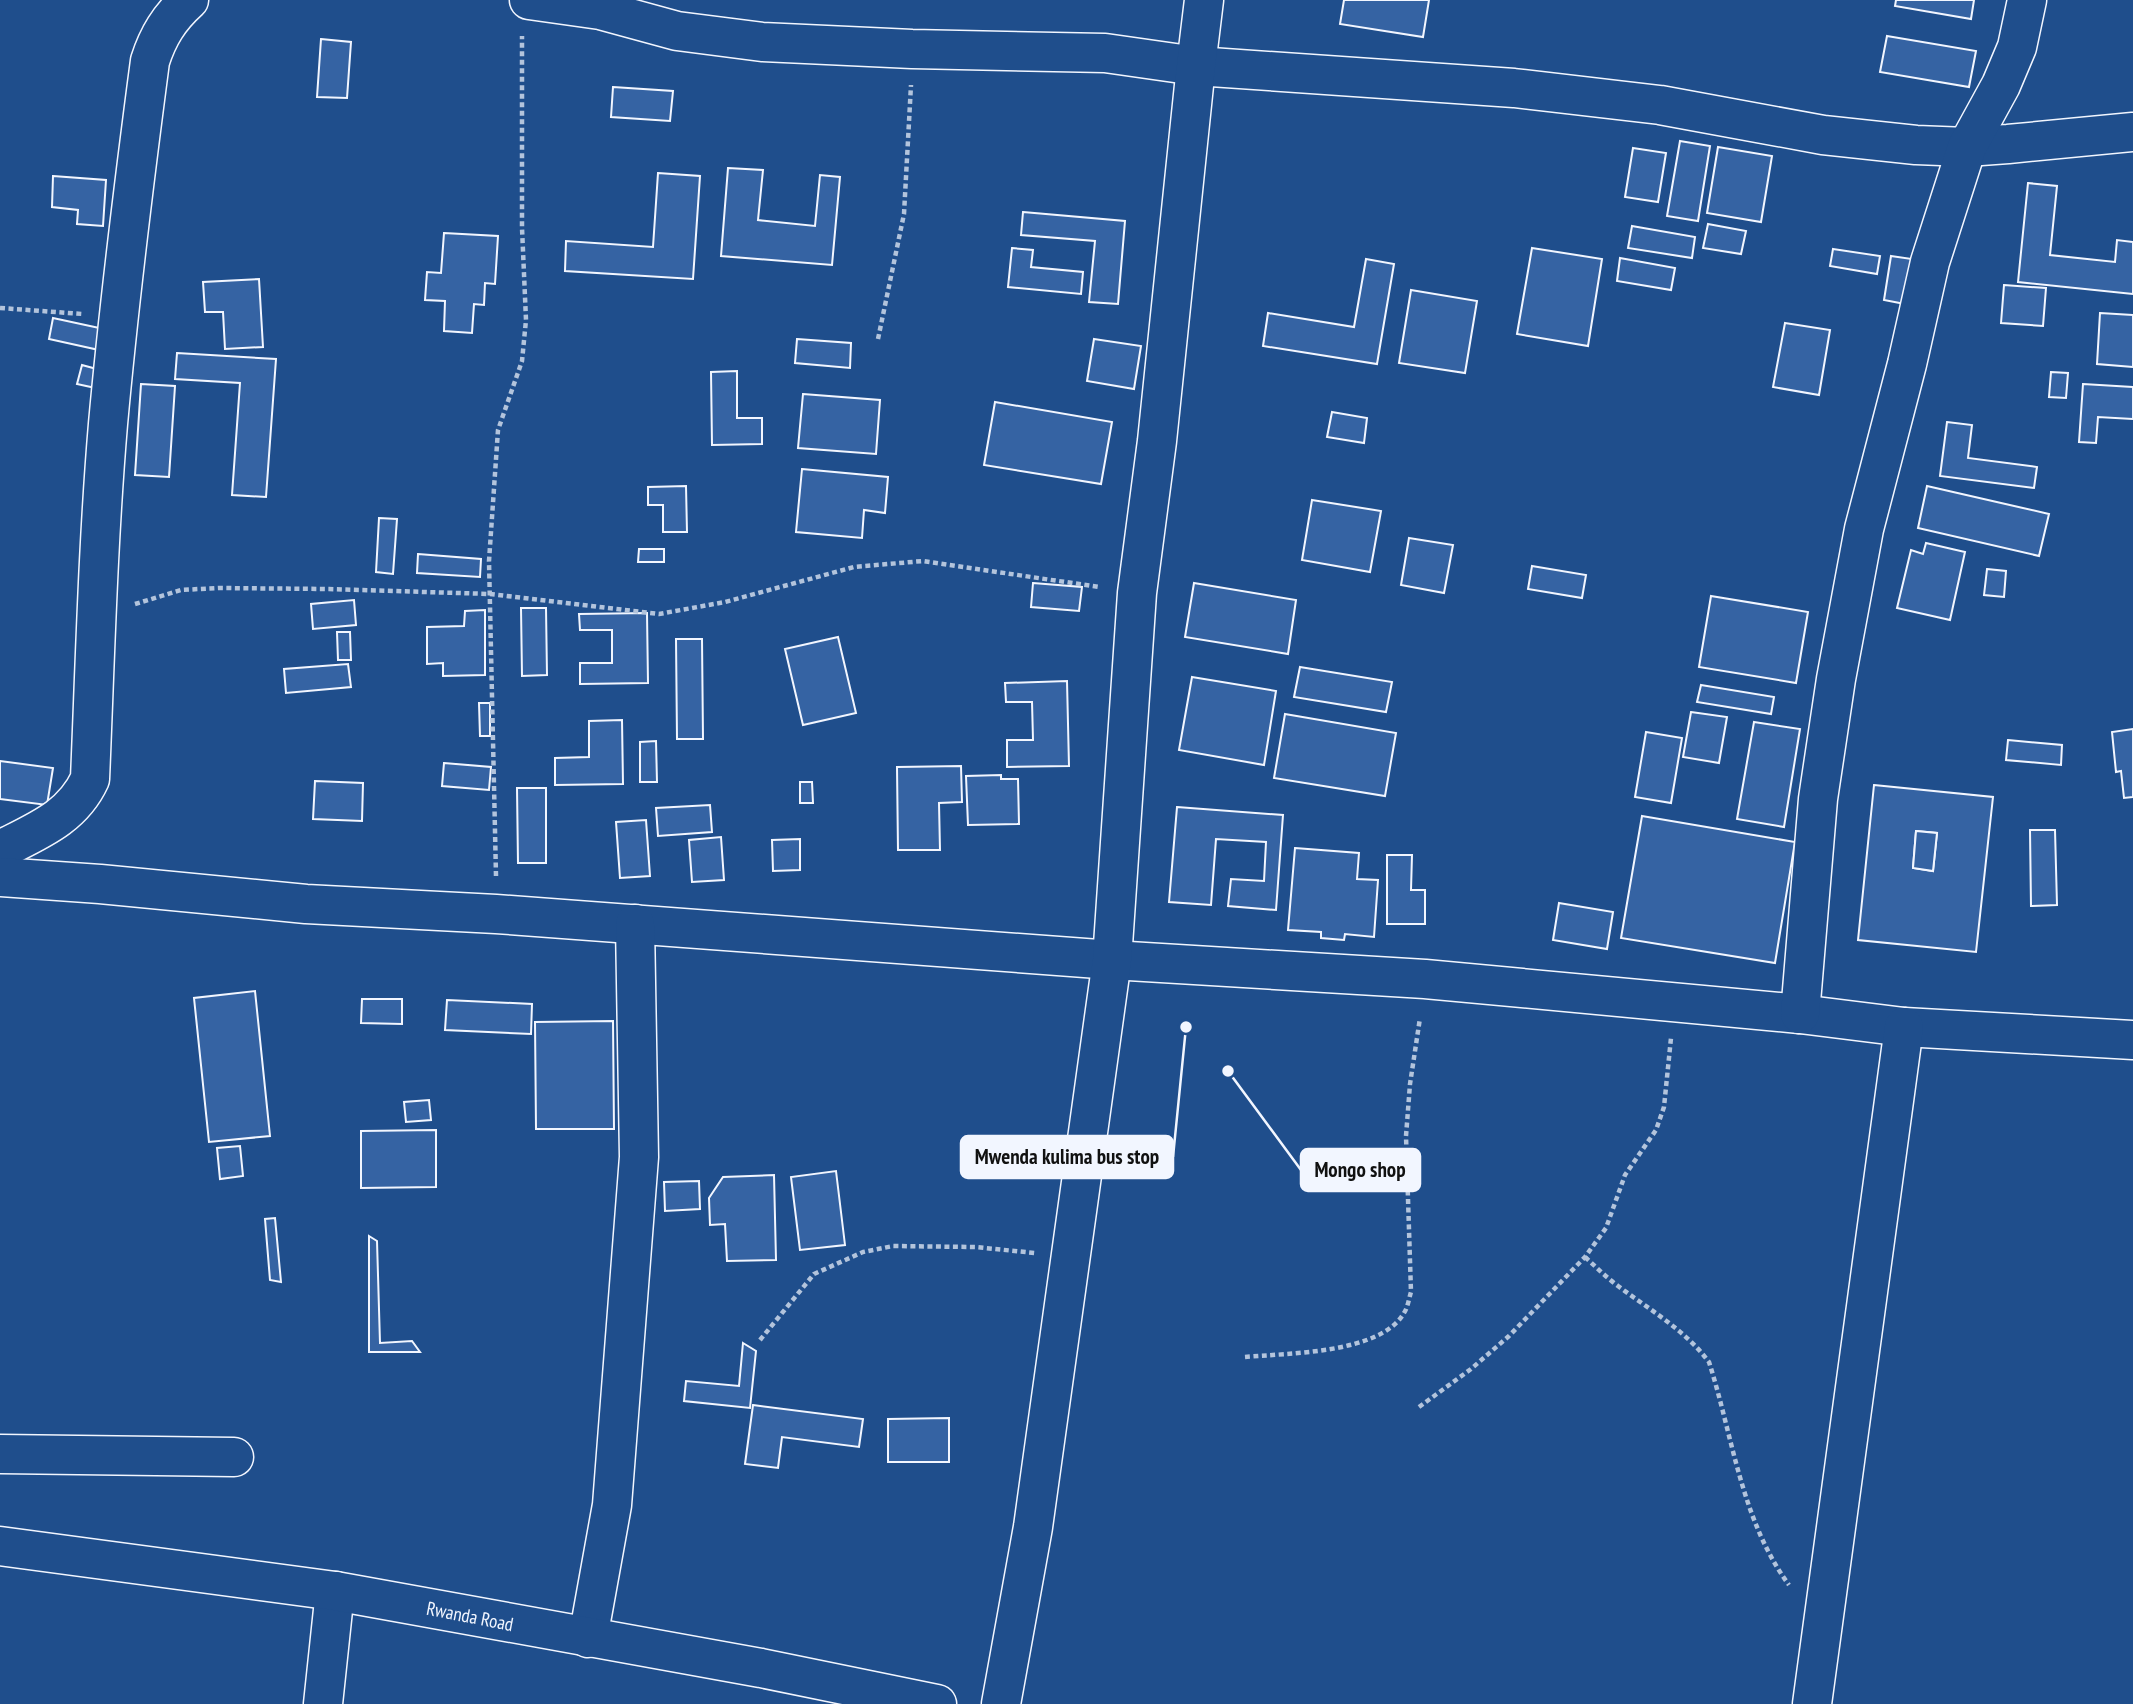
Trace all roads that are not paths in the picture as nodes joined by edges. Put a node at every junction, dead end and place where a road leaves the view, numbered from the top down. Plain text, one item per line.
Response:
1 (188, 0) edge
2 (1204, 0) edge
3 (2026, 0) edge
4 (525, 13) edge
5 (1195, 66) junction
6 (2133, 132) edge
7 (1968, 146) junction
8 (0, 850) edge
9 (0, 877) edge
10 (635, 924) junction
11 (1112, 960) junction
12 (1800, 1014) junction
13 (1904, 1027) junction
14 (2133, 1040) edge
15 (0, 1454) edge
16 (234, 1457) dead end
17 (0, 1546) edge
18 (335, 1591) junction
19 (588, 1639) junction
20 (323, 1704) edge
21 (937, 1704) edge
22 (1001, 1704) edge
23 (1812, 1704) edge

1 - 8 main road
2 - 5 main road
3 - 7 main road
4 - 5 main road
5 - 7 main road
5 - 11 main road
6 - 7 main road
7 - 12 main road
9 - 10 main road
10 - 11 main road
10 - 19 main road
11 - 12 main road
11 - 22 main road
12 - 13 main road
13 - 14 main road
13 - 23 main road
15 - 16 main road
17 - 18 main road, Rwanda Road
18 - 19 main road, Rwanda Road
18 - 20 main road
19 - 21 main road, Rwanda Road

